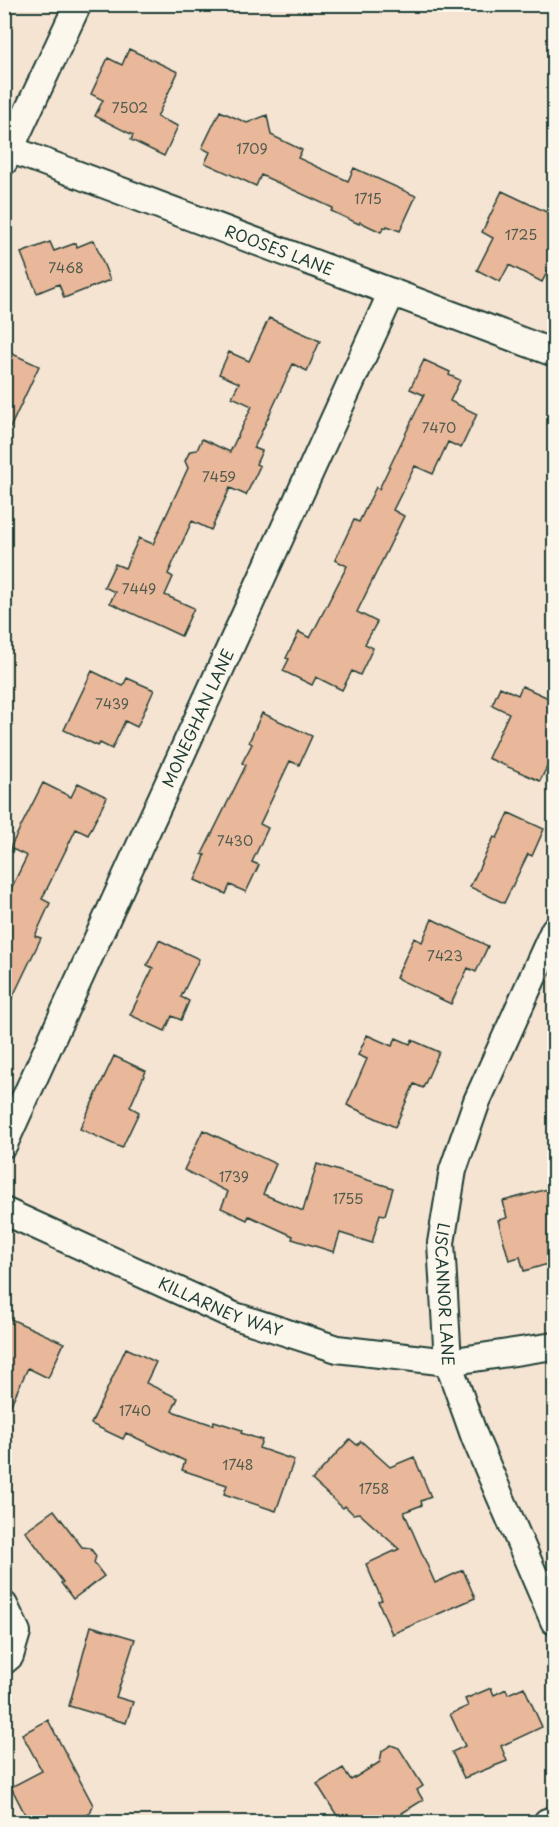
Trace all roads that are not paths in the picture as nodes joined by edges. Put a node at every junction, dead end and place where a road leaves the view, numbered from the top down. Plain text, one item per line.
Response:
1 (78, 4) edge
2 (6, 152) edge
3 (392, 292) junction
4 (555, 353) edge
5 (555, 930) edge
6 (4, 1144) edge
7 (4, 1211) edge
8 (555, 1346) edge
9 (448, 1362) junction
10 (4, 1605) edge
11 (555, 1621) edge
12 (5, 1661) edge
13 (555, 1820) edge
14 (547, 1822) edge

1 - 2 street
2 - 3 street, ROOSES LANE
3 - 4 street, ROOSES LANE
3 - 6 street, MONEGHAN LANE
5 - 9 street, LISCANNOR LANE
7 - 9 street, KILLARNEY WAY
8 - 9 street, KILLARNEY WAY
9 - 11 street, LISCANNOR LANE
10 - 12 street
13 - 14 street

